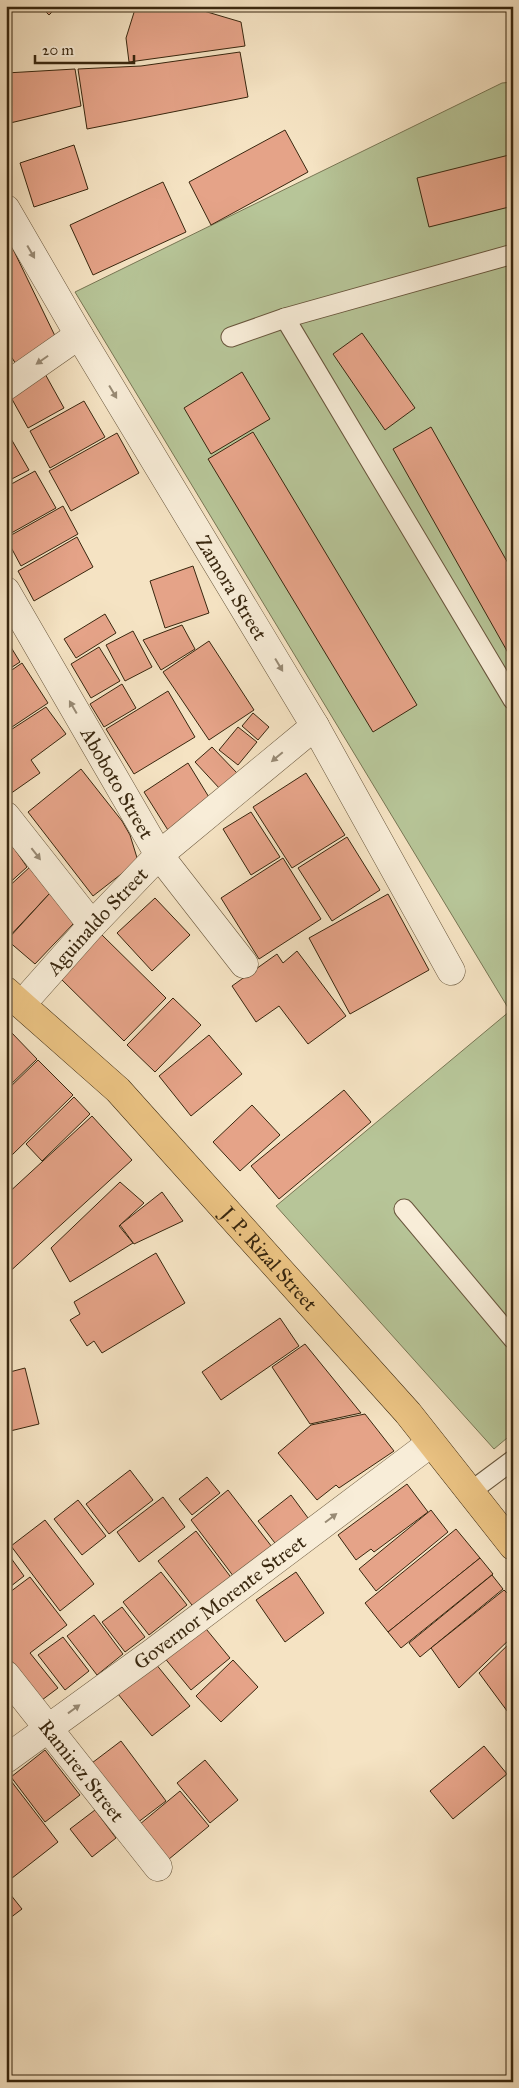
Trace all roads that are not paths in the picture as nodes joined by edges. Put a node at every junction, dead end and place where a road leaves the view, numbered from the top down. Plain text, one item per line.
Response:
1 (6, 209) edge
2 (513, 254) edge
3 (285, 318) junction
4 (79, 335) junction
5 (231, 337) dead end
6 (6, 386) edge
7 (6, 591) edge
8 (513, 700) edge
9 (315, 726) junction
10 (6, 816) edge
11 (159, 855) junction
12 (92, 925) junction
13 (244, 964) dead end
14 (451, 971) dead end
15 (14, 997) edge
16 (404, 1209) dead end
17 (513, 1339) edge
18 (431, 1443) junction
19 (513, 1460) edge
20 (470, 1492) junction
21 (513, 1546) edge
22 (6, 1675) edge
23 (49, 1727) junction
24 (6, 1759) edge
25 (158, 1867) dead end

1 -> 4 street, Zamora Street
2 - 3 lane
3 - 5 lane
3 - 8 lane
4 -> 6 street
4 -> 9 street, Zamora Street
11 -> 7 street, Aboboto Street
9 -> 11 street, Aguinaldo Street
9 - 14 street, Zamora Street
10 -> 12 street
11 - 12 street, Aguinaldo Street
11 - 13 street, Aboboto Street
12 - 15 street, Aguinaldo Street
15 - 18 highway, J. P. Rizal Street
16 - 17 lane
18 - 20 highway, J. P. Rizal Street
23 -> 18 street, Governor Morente Street
19 - 20 lane
20 - 21 highway, J. P. Rizal Street
22 - 23 street, Ramirez Street
23 - 24 street, Governor Morente Street
23 - 25 street, Ramirez Street

